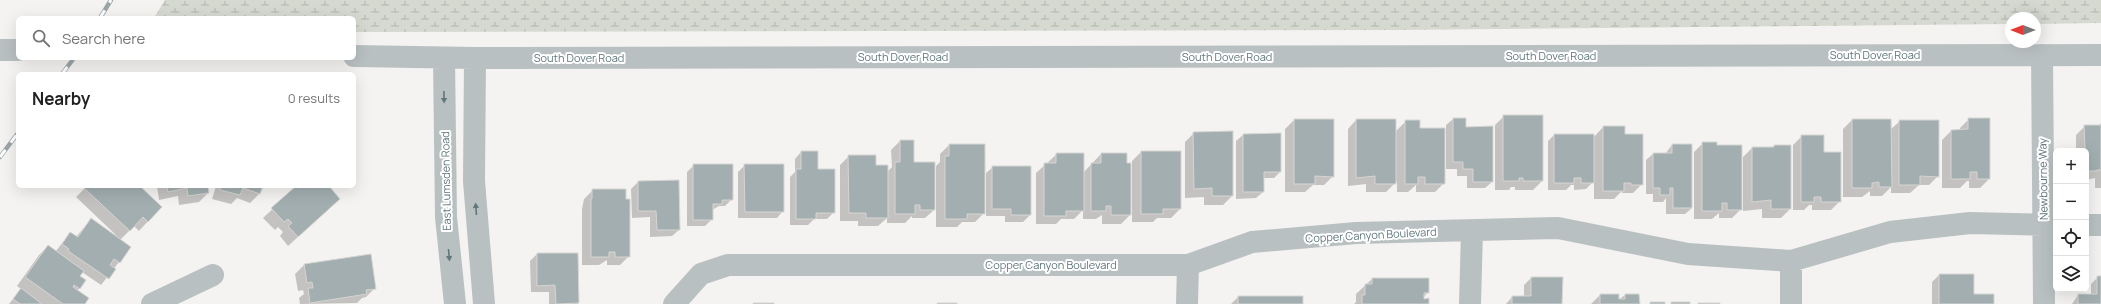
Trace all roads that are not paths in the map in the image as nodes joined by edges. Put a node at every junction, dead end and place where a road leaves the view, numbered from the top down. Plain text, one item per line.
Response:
1 (0, 50) edge
2 (16, 50) edge
3 (2042, 55) junction
4 (2101, 55) edge
5 (356, 56) edge
6 (444, 58) junction
7 (475, 58) junction
8 (2050, 225) edge
9 (2089, 225) edge
10 (2101, 225) edge
11 (1472, 231) junction
12 (1791, 261) junction
13 (1188, 265) junction
14 (213, 275) dead end
15 (152, 304) edge
16 (455, 304) edge
17 (484, 304) edge
18 (674, 304) edge
19 (1187, 304) edge
20 (1470, 304) edge
21 (1791, 304) edge
22 (2044, 304) edge

1 - 2 street
3 - 4 street, South Dover Road
3 - 7 street, South Dover Road
3 - 8 street, Newbourne Way
5 - 6 street, South Dover Road
6 - 7 street, South Dover Road
6 -> 16 street, East Lumsden Road
17 -> 7 street
8 - 12 street, Copper Canyon Boulevard
8 - 22 street, Newbourne Way
9 - 10 street
11 - 12 street, Copper Canyon Boulevard
11 - 13 street, Copper Canyon Boulevard
11 - 20 street
12 - 21 street
13 - 18 street, Copper Canyon Boulevard
13 - 19 street
14 - 15 street

